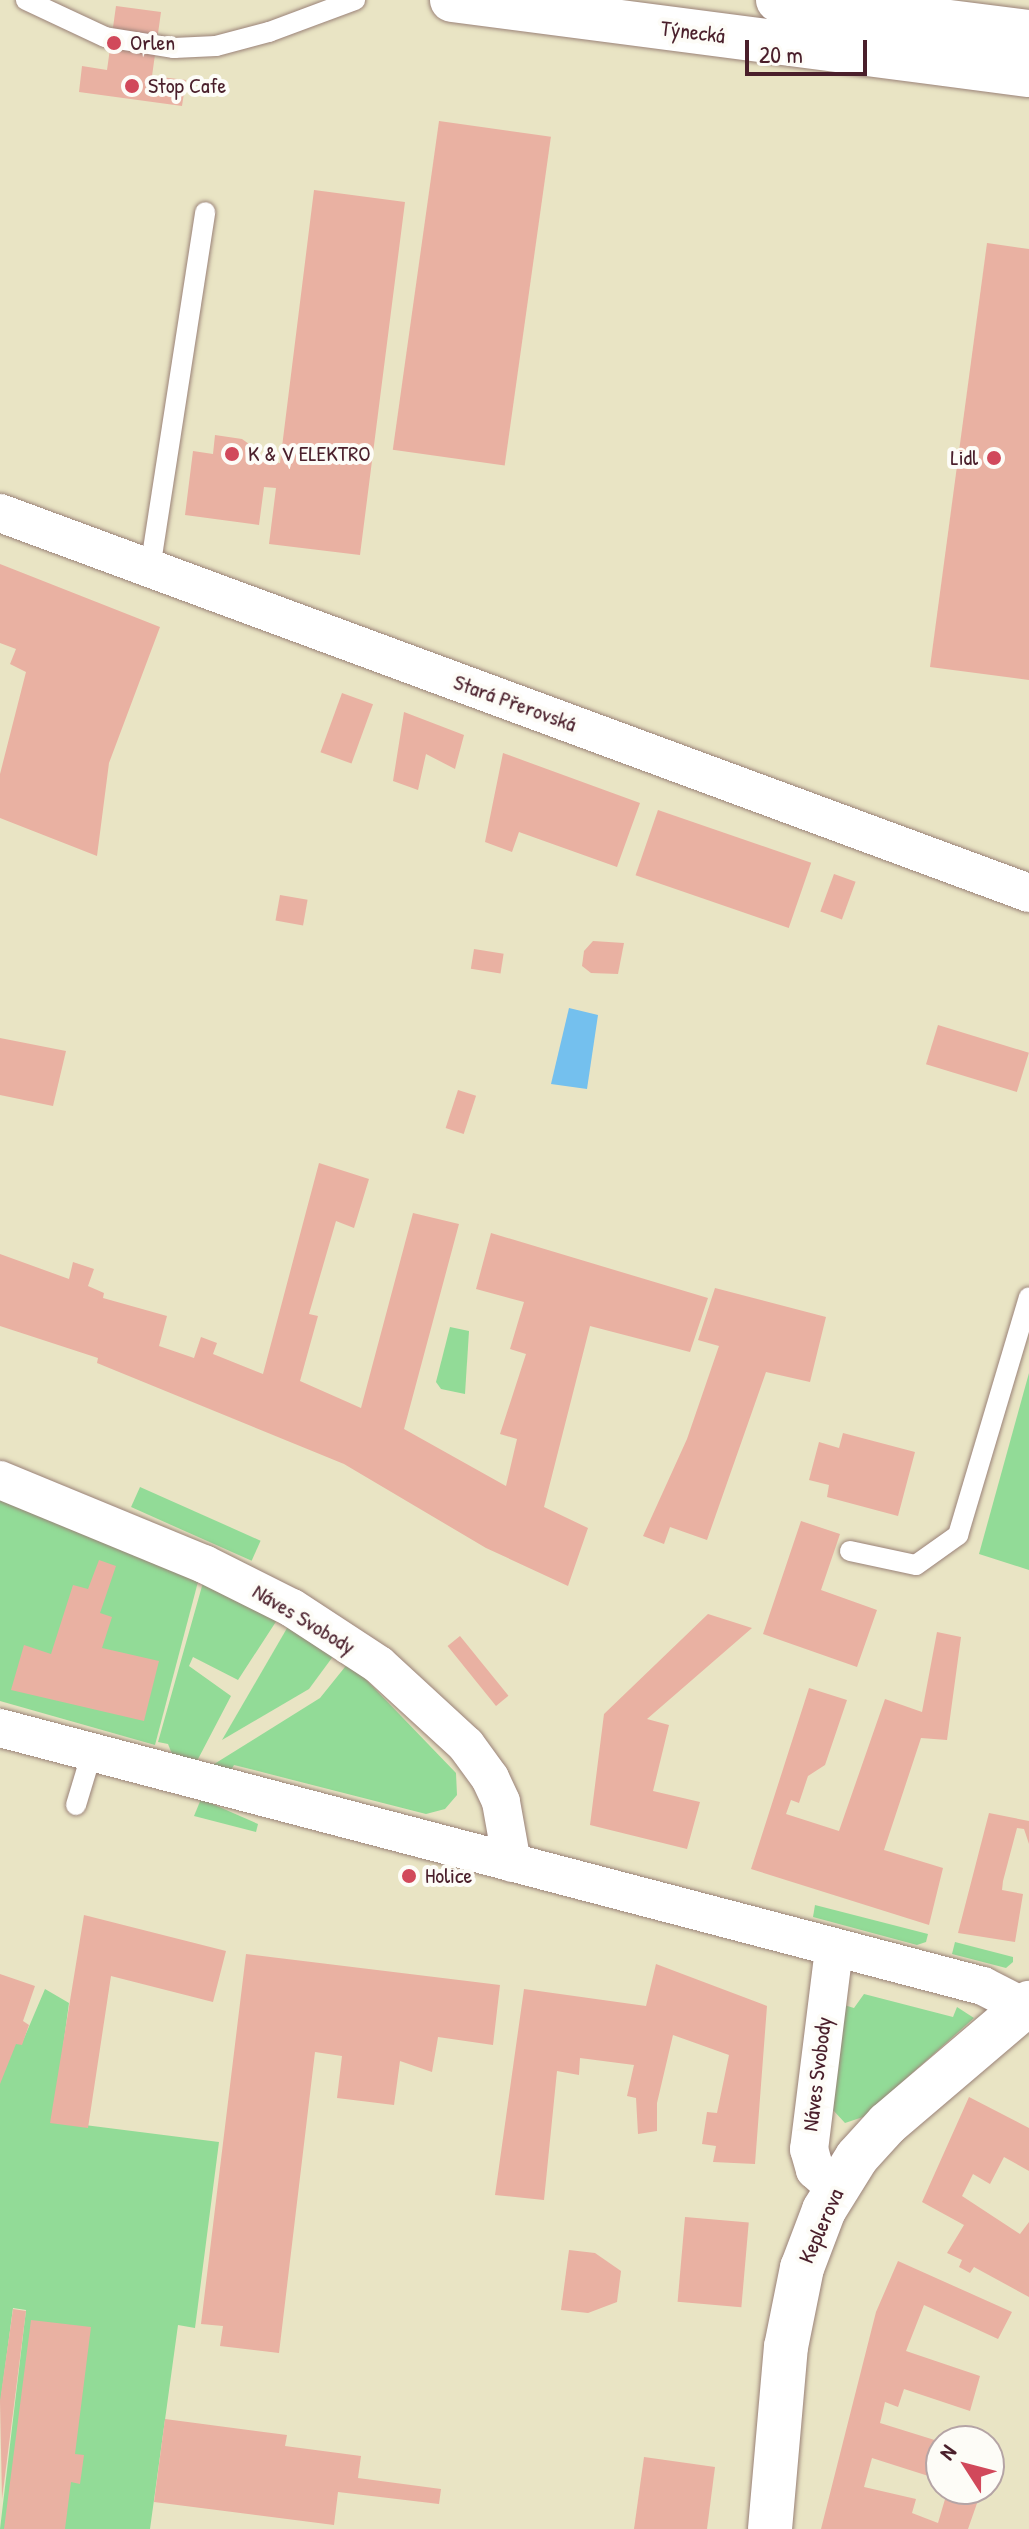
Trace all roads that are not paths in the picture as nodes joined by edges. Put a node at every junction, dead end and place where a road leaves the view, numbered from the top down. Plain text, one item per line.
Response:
1 (26, 0) edge
2 (355, 0) edge
3 (452, 0) edge
4 (778, 0) edge
5 (922, 8) edge
6 (1029, 32) edge
7 (1029, 75) edge
8 (205, 212) dead end
9 (0, 513) edge
10 (150, 569) junction
11 (1029, 893) edge
12 (1029, 1297) edge
13 (0, 1480) edge
14 (850, 1551) dead end
15 (0, 1728) edge
16 (92, 1752) junction
17 (76, 1805) dead end
18 (512, 1863) junction
19 (834, 1949) junction
20 (1026, 2005) edge
21 (836, 2189) junction
22 (770, 2529) edge

1 - 2 lane
3 - 7 main road, Týnecká
4 - 5 main road
5 - 6 main road
8 - 10 lane
9 - 10 street, Stará Přerovská
10 - 11 street, Stará Přerovská
12 - 14 lane
13 - 18 street, Náves Svobody
15 - 16 street
16 - 17 lane
16 - 18 street
18 - 19 street
19 - 20 street
19 - 21 street, Náves Svobody
20 - 21 main road, Keplerova
21 - 22 main road, Keplerova

